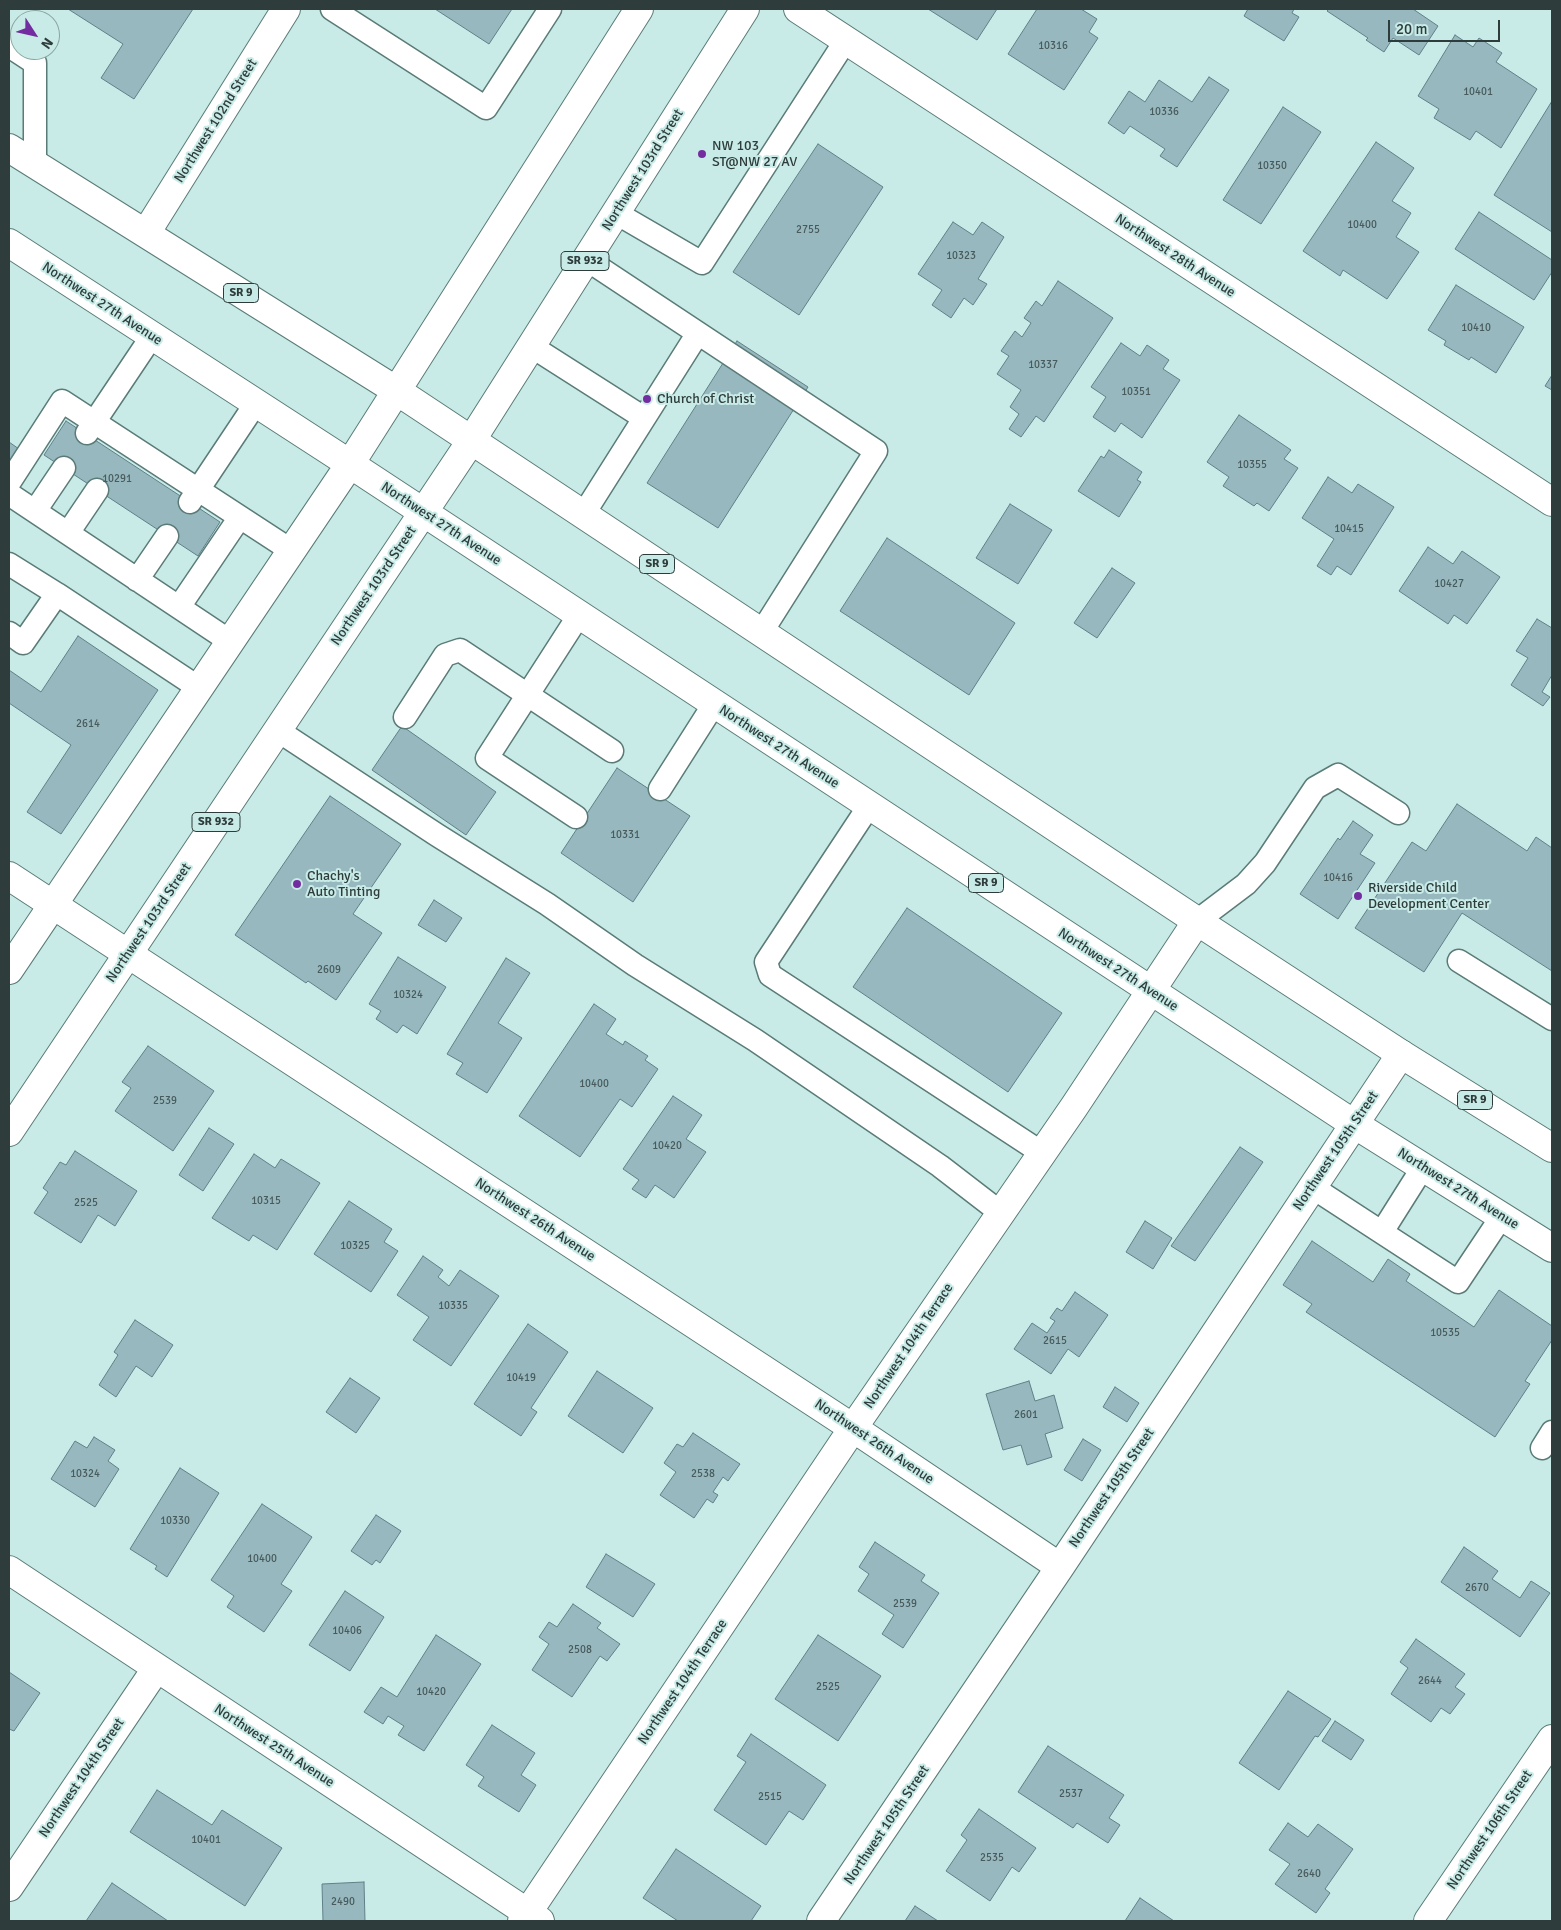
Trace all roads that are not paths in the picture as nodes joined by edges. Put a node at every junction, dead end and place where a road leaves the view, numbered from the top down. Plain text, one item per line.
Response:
1 (286, 9) edge
2 (332, 9) edge
3 (550, 9) edge
4 (639, 9) edge
5 (745, 9) edge
6 (798, 9) edge
7 (846, 40) junction
8 (9, 46) edge
9 (9, 148) edge
10 (34, 164) junction
11 (616, 213) junction
12 (146, 233) junction
13 (9, 244) edge
14 (586, 259) junction
15 (698, 334) junction
16 (152, 336) junction
17 (531, 346) junction
18 (397, 392) junction
19 (256, 403) junction
20 (644, 418) junction
21 (90, 428) junction
22 (471, 441) junction
23 (350, 464) junction
24 (64, 468) dead end
25 (9, 484) edge
26 (97, 490) dead end
27 (9, 494) edge
28 (194, 496) junction
29 (1552, 502) edge
30 (35, 511) junction
31 (423, 512) junction
32 (583, 515) junction
33 (240, 517) junction
34 (68, 533) junction
35 (167, 536) dead end
36 (292, 551) junction
37 (9, 564) edge
38 (137, 580) junction
39 (57, 594) junction
40 (179, 607) junction
41 (580, 615) junction
42 (9, 633) edge
43 (761, 634) junction
44 (231, 642) junction
45 (199, 688) junction
46 (528, 695) junction
47 (714, 704) junction
48 (405, 717) dead end
49 (277, 730) junction
50 (612, 751) dead end
51 (660, 789) dead end
52 (869, 806) junction
53 (1398, 813) dead end
54 (576, 817) dead end
55 (9, 876) edge
56 (53, 905) junction
57 (1196, 921) junction
58 (128, 954) junction
59 (1459, 961) dead end
60 (9, 970) edge
61 (1151, 991) junction
62 (1552, 1019) edge
63 (1401, 1054) junction
64 (1354, 1124) junction
65 (9, 1132) edge
66 (1552, 1148) edge
67 (1042, 1153) junction
68 (1423, 1167) junction
69 (1312, 1187) junction
70 (1000, 1213) junction
71 (1502, 1216) junction
72 (1382, 1232) junction
73 (1552, 1248) edge
74 (853, 1428) junction
75 (1060, 1566) junction
76 (9, 1570) edge
77 (156, 1669) junction
78 (1552, 1739) edge
79 (9, 1888) edge
80 (530, 1919) edge
81 (821, 1921) edge
82 (1428, 1921) edge

1 - 12 main road, Northwest 102nd Street
2 - 3 lane
4 - 18 main road
5 - 11 main road, Northwest 103rd Street / SR 932
6 - 7 main road, Northwest 28th Avenue
7 - 11 lane
7 - 29 main road, Northwest 28th Avenue
8 - 10 lane
9 - 10 main road, SR 9
10 - 12 main road, SR 9
11 - 14 main road, Northwest 103rd Street / SR 932
12 - 18 main road, SR 9
13 - 16 main road, Northwest 27th Avenue / SR 9
14 - 15 lane
14 - 17 main road, Northwest 103rd Street / SR 932
15 - 20 lane
15 - 43 lane
16 - 19 main road, Northwest 27th Avenue / SR 9
16 - 21 lane
17 - 20 lane
17 - 22 main road, Northwest 103rd Street / SR 932
18 - 22 main road, SR 9
18 - 23 main road
19 - 23 main road, Northwest 27th Avenue / SR 9
19 - 28 lane
20 - 32 lane
21 - 25 lane
21 - 28 lane
22 - 31 main road, Northwest 103rd Street / SR 932
22 - 32 main road, SR 9
23 - 31 main road, Northwest 27th Avenue / SR 9
23 - 36 main road
24 - 30 lane
26 - 34 lane
27 - 30 lane
28 - 33 lane
30 - 34 lane
31 - 41 main road, Northwest 27th Avenue / SR 9
31 - 49 main road, Northwest 103rd Street / SR 932
32 - 43 main road, SR 9
33 - 36 lane
33 - 40 lane
34 - 38 lane
35 - 38 lane
36 - 44 main road
37 - 39 lane
38 - 40 lane
39 - 42 lane
39 - 45 lane
40 - 44 lane
41 - 46 lane
41 - 47 main road, Northwest 27th Avenue / SR 9
43 - 57 main road, SR 9
44 - 45 main road
45 - 56 main road
46 - 48 lane
46 - 50 lane
46 - 54 lane
47 - 51 lane
47 - 52 main road, Northwest 27th Avenue / SR 9
49 - 58 main road, Northwest 103rd Street / SR 932
49 - 70 lane
52 - 61 main road, Northwest 27th Avenue / SR 9
52 - 67 lane
53 - 57 lane
55 - 56 main road, Northwest 26th Avenue
56 - 58 main road, Northwest 26th Avenue
56 - 60 main road
57 - 61 main road, Northwest 104th Terrace
57 - 63 main road, SR 9
58 - 65 main road, Northwest 103rd Street / SR 932
58 - 74 main road, Northwest 26th Avenue
59 - 62 lane
61 - 64 main road, Northwest 27th Avenue / SR 9
61 - 67 main road, Northwest 104th Terrace
63 - 64 main road, Northwest 105th Street
63 - 66 main road, SR 9
64 - 68 main road, Northwest 27th Avenue / SR 9
64 - 69 main road, Northwest 105th Street
67 - 70 main road, Northwest 104th Terrace
68 - 71 main road, Northwest 27th Avenue / SR 9
68 - 72 lane
69 - 72 lane
69 - 75 main road, Northwest 105th Street
70 - 74 main road, Northwest 104th Terrace
71 - 72 lane
71 - 73 main road, Northwest 27th Avenue / SR 9
74 - 75 main road, Northwest 26th Avenue
74 - 80 main road, Northwest 104th Terrace
75 - 81 main road, Northwest 105th Street
76 - 77 main road, Northwest 25th Avenue
77 - 79 main road, Northwest 104th Street
77 - 80 main road, Northwest 25th Avenue
78 - 82 main road, Northwest 106th Street

